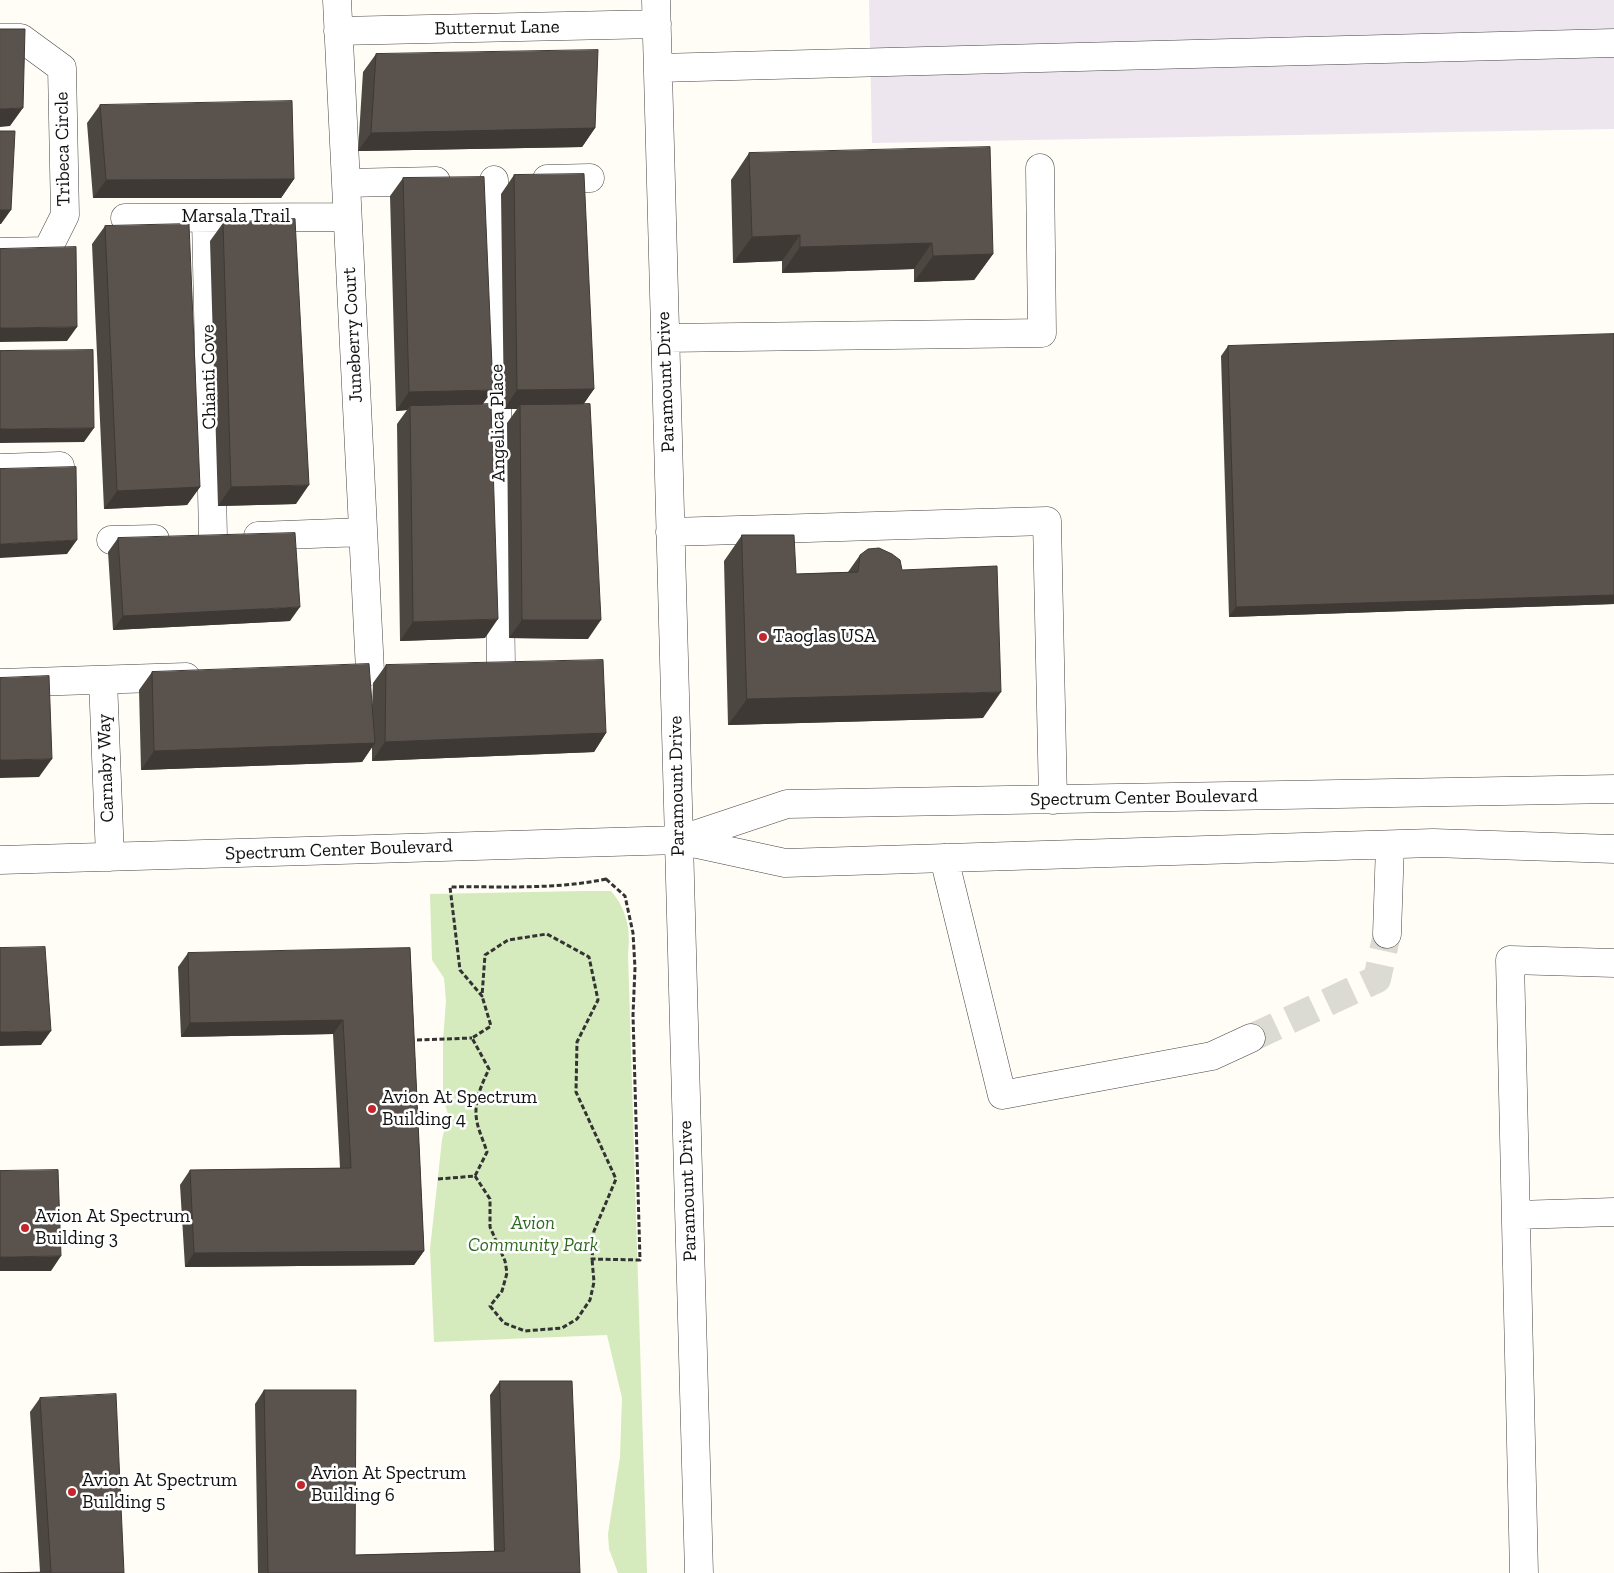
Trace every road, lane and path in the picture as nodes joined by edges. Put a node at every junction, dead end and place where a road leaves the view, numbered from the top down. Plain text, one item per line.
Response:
1 (337, 0) edge
2 (656, 12) edge
3 (338, 31) junction
4 (0, 38) edge
5 (1614, 43) edge
6 (658, 68) junction
7 (1040, 168) dead end
8 (590, 178) dead end
9 (478, 180) junction
10 (346, 183) junction
11 (348, 217) junction
12 (125, 218) dead end
13 (206, 218) junction
14 (0, 252) edge
15 (665, 338) junction
16 (60, 466) edge
17 (0, 468) edge
18 (363, 532) junction
19 (670, 532) junction
20 (213, 537) junction
21 (112, 540) dead end
22 (529, 665) edge
23 (501, 666) junction
24 (473, 667) edge
25 (398, 670) edge
26 (212, 676) edge
27 (103, 680) junction
28 (0, 683) edge
29 (1614, 790) edge
30 (1053, 800) junction
31 (679, 840) junction
32 (1390, 845) junction
33 (1614, 849) edge
34 (110, 857) junction
35 (944, 858) junction
36 (0, 860) edge
37 (1387, 934) tunnel mouth
38 (1614, 963) edge
39 (482, 996) junction
40 (472, 1038) junction
41 (1251, 1038) tunnel mouth
42 (417, 1040) dead end
43 (475, 1176) junction
44 (438, 1179) dead end
45 (1614, 1212) edge
46 (1516, 1215) junction
47 (592, 1259) junction
48 (699, 1573) edge
49 (1524, 1573) edge

1 - 3 street, Juneberry Court
2 - 3 street, Butternut Lane
2 - 6 street, Paramount Drive
3 - 10 street, Juneberry Court
4 - 14 street, Tribeca Circle
5 - 6 street
6 - 15 street, Paramount Drive
7 - 15 street
8 - 9 street
9 - 10 street
9 - 23 street, Angelica Place
10 - 11 street, Juneberry Court
11 - 13 street, Marsala Trail
11 - 18 street, Juneberry Court
12 - 13 street, Marsala Trail
13 - 20 street, Chianti Cove
15 - 19 street, Paramount Drive
16 - 17 street
18 - 20 street
18 - 25 street, Juneberry Court
19 - 30 street
19 - 31 street, Paramount Drive
20 - 21 street
22 - 23 street
23 - 24 street
26 - 27 street
27 - 28 street
27 - 34 street, Carnaby Way
29 - 30 street, Spectrum Center Boulevard
30 - 31 street, Spectrum Center Boulevard
31 - 34 street, Spectrum Center Boulevard
31 - 35 street, Spectrum Center Boulevard
31 - 48 street, Paramount Drive
32 - 33 street, Spectrum Center Boulevard
32 - 35 street, Spectrum Center Boulevard
32 - 37 street
34 - 36 street, Spectrum Center Boulevard
35 - 41 street
38 - 46 street
39 - 40 path
39 - 47 path
39 - 47 path
40 - 42 path
40 - 43 path
43 - 44 path
43 - 47 path
45 - 46 street
46 - 49 street

